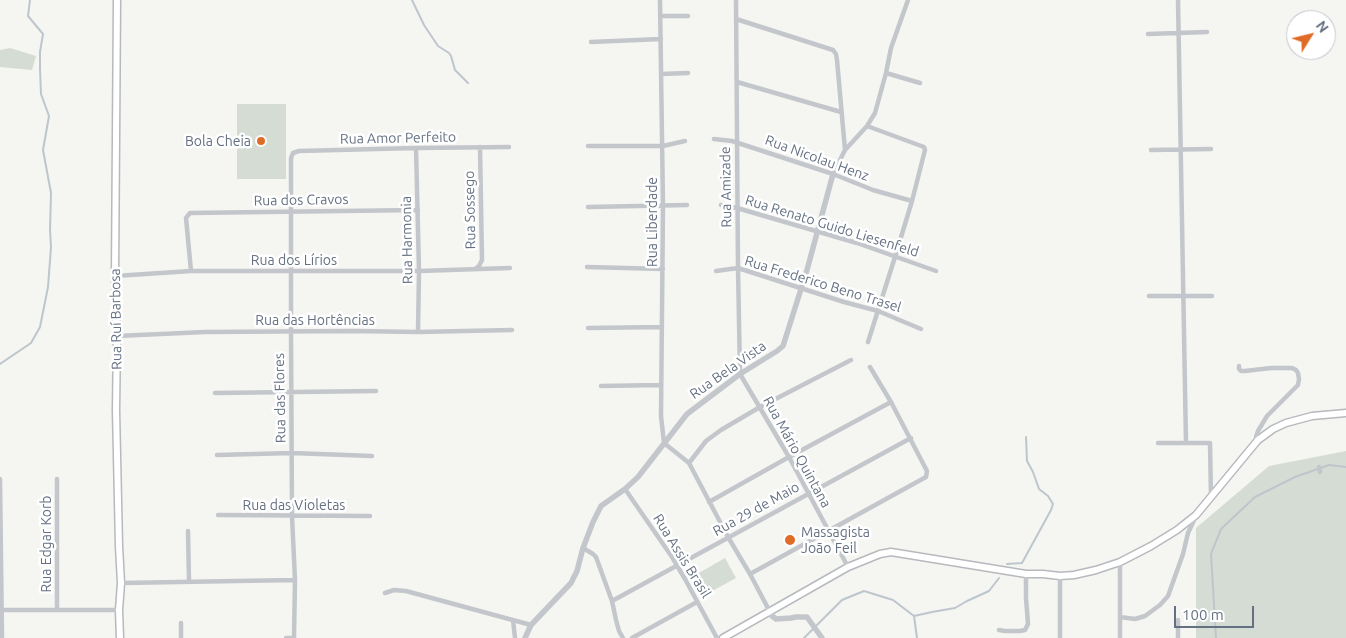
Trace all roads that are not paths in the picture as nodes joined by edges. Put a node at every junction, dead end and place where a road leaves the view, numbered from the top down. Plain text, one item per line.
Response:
1 (117, 0) edge
2 (660, 0) edge
3 (736, 0) edge
4 (908, 0) edge
5 (1178, 0) edge
6 (660, 16) junction
7 (688, 16) dead end
8 (736, 19) junction
9 (1207, 32) dead end
10 (1179, 33) junction
11 (1148, 34) dead end
12 (661, 39) junction
13 (591, 42) dead end
14 (886, 72) junction
15 (688, 73) dead end
16 (661, 74) junction
17 (737, 82) junction
18 (920, 83) dead end
19 (841, 112) junction
20 (867, 126) junction
21 (714, 138) dead end
22 (685, 141) dead end
23 (737, 142) junction
24 (588, 146) dead end
25 (663, 146) junction
26 (480, 147) junction
27 (509, 147) dead end
28 (416, 148) junction
29 (1211, 149) dead end
30 (845, 150) junction
31 (1151, 150) dead end
32 (1181, 151) junction
33 (291, 158) joint
34 (832, 174) junction
35 (912, 201) junction
36 (686, 205) dead end
37 (721, 205) dead end
38 (588, 206) dead end
39 (663, 206) junction
40 (738, 208) junction
41 (418, 210) junction
42 (291, 211) junction
43 (817, 232) junction
44 (895, 257) junction
45 (587, 267) dead end
46 (510, 268) dead end
47 (738, 268) junction
48 (663, 269) junction
49 (191, 270) junction
50 (474, 270) junction
51 (290, 271) junction
52 (419, 271) junction
53 (716, 271) dead end
54 (936, 271) dead end
55 (115, 276) junction
56 (801, 288) junction
57 (1149, 296) dead end
58 (1183, 296) junction
59 (1212, 296) dead end
60 (878, 310) junction
61 (662, 327) junction
62 (588, 328) dead end
63 (921, 329) dead end
64 (512, 330) dead end
65 (291, 332) junction
66 (418, 332) junction
67 (117, 336) junction
68 (868, 342) dead end
69 (851, 360) dead end
70 (1239, 366) dead end
71 (870, 367) dead end
72 (740, 374) junction
73 (661, 385) junction
74 (601, 386) dead end
75 (291, 392) junction
76 (376, 392) dead end
77 (215, 393) dead end
78 (891, 402) junction
79 (760, 407) junction
80 (1346, 413) edge
81 (911, 438) junction
82 (1258, 440) junction
83 (664, 443) junction
84 (1158, 443) dead end
85 (1186, 443) junction
86 (292, 453) junction
87 (217, 455) dead end
88 (372, 456) dead end
89 (789, 457) junction
90 (689, 463) junction
91 (0, 479) edge
92 (57, 479) dead end
93 (624, 489) junction
94 (809, 493) junction
95 (1211, 497) junction
96 (709, 502) junction
97 (218, 515) dead end
98 (1196, 515) junction
99 (292, 516) junction
100 (370, 516) dead end
101 (828, 530) junction
102 (188, 531) dead end
103 (728, 537) junction
104 (583, 548) junction
105 (1120, 562) junction
106 (677, 566) junction
107 (848, 567) junction
108 (750, 574) junction
109 (1026, 574) junction
110 (1060, 576) junction
111 (295, 580) junction
112 (189, 581) junction
113 (121, 583) junction
114 (385, 593) dead end
115 (612, 601) junction
116 (697, 602) junction
117 (1, 610) edge
118 (57, 610) junction
119 (119, 610) junction
120 (770, 612) junction
121 (1120, 617) junction
122 (513, 620) junction
123 (1178, 620) dead end
124 (181, 623) dead end
125 (530, 625) junction
126 (999, 630) dead end
127 (821, 635) edge
128 (2, 638) edge
129 (120, 638) edge
130 (181, 638) edge
131 (286, 638) edge
132 (294, 638) edge
133 (515, 638) edge
134 (526, 638) edge
135 (623, 638) edge
136 (632, 638) edge
137 (717, 638) edge
138 (723, 638) edge
139 (1060, 638) edge
140 (1120, 638) edge
141 (1178, 638) edge

1 - 55 main road, Rua Ruí Barbosa
2 - 6 street, Rua Liberdade
3 - 8 street, Rua Amizade
4 - 14 street, Rua Bela Vista
5 - 10 street
6 - 7 street
6 - 12 street, Rua Liberdade
8 - 17 street, Rua Amizade
8 - 19 street
9 - 10 street
10 - 11 street
10 - 32 street
12 - 13 street
12 - 16 street, Rua Liberdade
14 - 18 street
14 - 20 street, Rua Bela Vista
15 - 16 street
16 - 25 street, Rua Liberdade
17 - 19 street
17 - 23 street, Rua Amizade
19 - 30 street
20 - 30 street, Rua Bela Vista
20 - 35 street
21 - 23 street, Rua Nicolau Henz
22 - 25 street
23 - 34 street, Rua Nicolau Henz
23 - 40 street, Rua Amizade
24 - 25 street
25 - 39 street, Rua Liberdade
26 - 27 street, Rua Amor Perfeito
26 - 28 street, Rua Amor Perfeito
26 - 50 street, Rua Sossego
28 - 33 street, Rua Amor Perfeito
28 - 41 street, Rua Harmonia
29 - 32 street
30 - 34 street, Rua Bela Vista
31 - 32 street
32 - 58 street
33 - 42 street, Rua das Flores
34 - 35 street, Rua Nicolau Henz
34 - 43 street, Rua Bela Vista
35 - 44 street
36 - 39 street
37 - 40 street, Rua Renato Guido Liesenfeld
38 - 39 street
39 - 48 street, Rua Liberdade
40 - 43 street, Rua Renato Guido Liesenfeld
40 - 47 street, Rua Amizade
41 - 42 street, Rua dos Cravos
41 - 52 street, Rua Harmonia
42 - 49 street, Rua dos Cravos
42 - 51 street, Rua das Flores
43 - 44 street, Rua Renato Guido Liesenfeld
43 - 56 street, Rua Bela Vista
44 - 54 street, Rua Renato Guido Liesenfeld
44 - 60 street
45 - 48 street
46 - 50 street, Rua dos Lírios
47 - 53 street, Rua Frederico Beno Trasel
47 - 56 street, Rua Frederico Beno Trasel
47 - 72 street, Rua Amizade
48 - 61 street, Rua Liberdade
49 - 51 street, Rua dos Lírios
49 - 55 street, Rua dos Lírios
50 - 52 street, Rua dos Lírios
51 - 52 street, Rua dos Lírios
51 - 65 street, Rua das Flores
52 - 66 street, Rua Harmonia
55 - 67 main road, Rua Ruí Barbosa
56 - 60 street, Rua Frederico Beno Trasel
56 - 72 street, Rua Bela Vista
57 - 58 street
58 - 59 street
58 - 85 street
60 - 63 street, Rua Frederico Beno Trasel
60 - 68 street
61 - 62 street
61 - 73 street, Rua Liberdade
64 - 66 street, Rua das Hortências
65 - 66 street, Rua das Hortências
65 - 67 street, Rua das Hortências
65 - 75 street, Rua das Flores
67 - 113 main road, Rua Ruí Barbosa
69 - 79 street
70 - 82 street
71 - 78 street
72 - 79 street, Rua Mário Quintana
72 - 83 street, Rua Bela Vista
73 - 74 street
73 - 83 street, Rua Liberdade
75 - 76 street
75 - 77 street
75 - 86 street, Rua das Flores
78 - 81 street
78 - 89 street
79 - 89 street, Rua Mário Quintana
79 - 90 street
80 - 82 main road
81 - 94 street, Rua 29 de Maio
81 - 101 street
82 - 95 main road
83 - 90 street
83 - 93 street, Rua Bela Vista
84 - 85 street
85 - 95 street
86 - 87 street
86 - 88 street
86 - 99 street, Rua das Flores
89 - 94 street, Rua Mário Quintana
89 - 96 street
90 - 96 street
91 - 117 street
92 - 118 street, Rua Edgar Korb
93 - 104 street, Rua Bela Vista
93 - 106 street, Rua Assis Brasil
94 - 101 street, Rua Mário Quintana
94 - 103 street, Rua 29 de Maio
95 - 98 main road
96 - 103 street
97 - 99 street, Rua das Violetas
98 - 105 main road
98 - 121 street
99 - 100 street, Rua das Violetas
99 - 111 street, Rua das Flores
101 - 107 street, Rua Mário Quintana
101 - 108 street
102 - 112 street
103 - 106 street, Rua 29 de Maio
103 - 108 street
104 - 115 street
104 - 125 street, Rua Bela Vista
105 - 110 main road
105 - 121 street
106 - 115 street, Rua 29 de Maio
106 - 116 street, Rua Assis Brasil
107 - 109 main road
107 - 120 main road
108 - 120 street
109 - 110 main road
109 - 126 street
110 - 139 street
111 - 112 street
111 - 132 street, Rua das Flores
112 - 113 street
113 - 119 main road, Rua Ruí Barbosa
114 - 122 street
115 - 135 street
116 - 136 street
116 - 137 street, Rua Assis Brasil
117 - 118 street
117 - 128 street
118 - 119 street
119 - 129 main road, Rua Ruí Barbosa
120 - 127 street
120 - 138 main road
121 - 140 street
122 - 125 street
122 - 133 street
123 - 141 street
124 - 130 street
125 - 134 street, Rua Bela Vista
131 - 132 street

